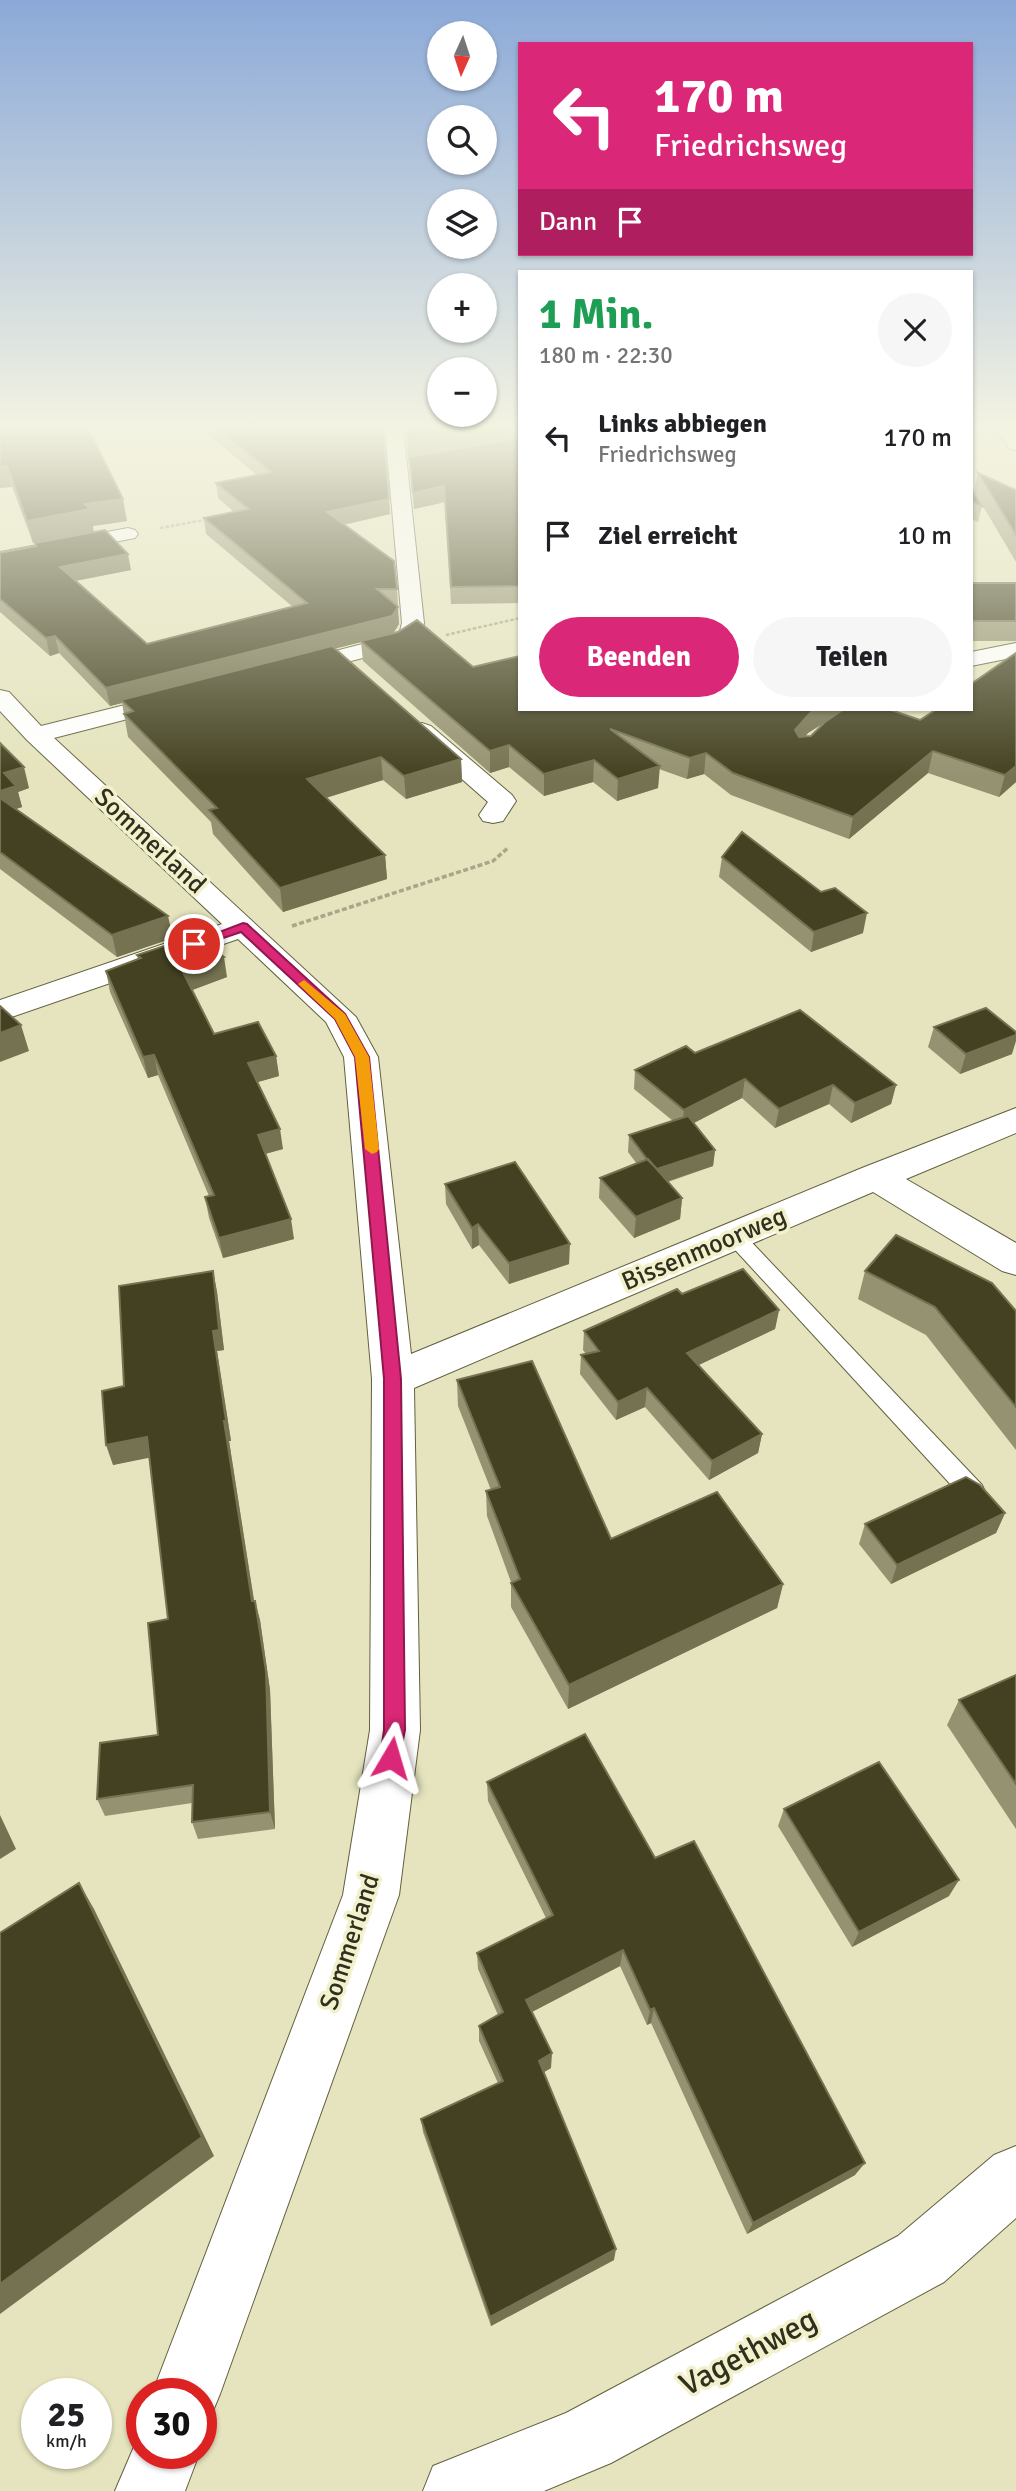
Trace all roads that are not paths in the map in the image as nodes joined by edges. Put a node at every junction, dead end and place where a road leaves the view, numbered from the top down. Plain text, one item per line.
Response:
1 (73, 544) edge
2 (409, 544) edge
3 (0, 558) edge
4 (1016, 650) edge
5 (340, 657) junction
6 (973, 659) edge
7 (274, 674) edge
8 (359, 674) edge
9 (194, 694) edge
10 (0, 697) edge
11 (407, 718) edge
12 (36, 735) junction
13 (493, 815) road end
14 (248, 932) junction
15 (0, 1011) edge
16 (1016, 1121) edge
17 (875, 1177) junction
18 (734, 1236) junction
19 (1016, 1261) edge
20 (393, 1379) junction
21 (973, 1492) edge
22 (1016, 2177) edge
23 (192, 2378) edge
24 (158, 2469) edge
25 (150, 2491) edge
26 (457, 2491) edge

1 - 3 street
2 - 5 street
4 - 6 street
5 - 7 street
5 - 8 street
9 - 12 street
10 - 12 street, Sommerland
11 - 13 street
12 - 14 street, Sommerland
14 - 15 street
14 - 20 street, Sommerland
16 - 17 street, Bissenmoorweg
17 - 18 street, Bissenmoorweg
17 - 19 street
18 - 20 street, Bissenmoorweg
18 - 21 lane
20 - 23 street, Sommerland
22 - 26 street, Vagethweg
24 - 25 street

